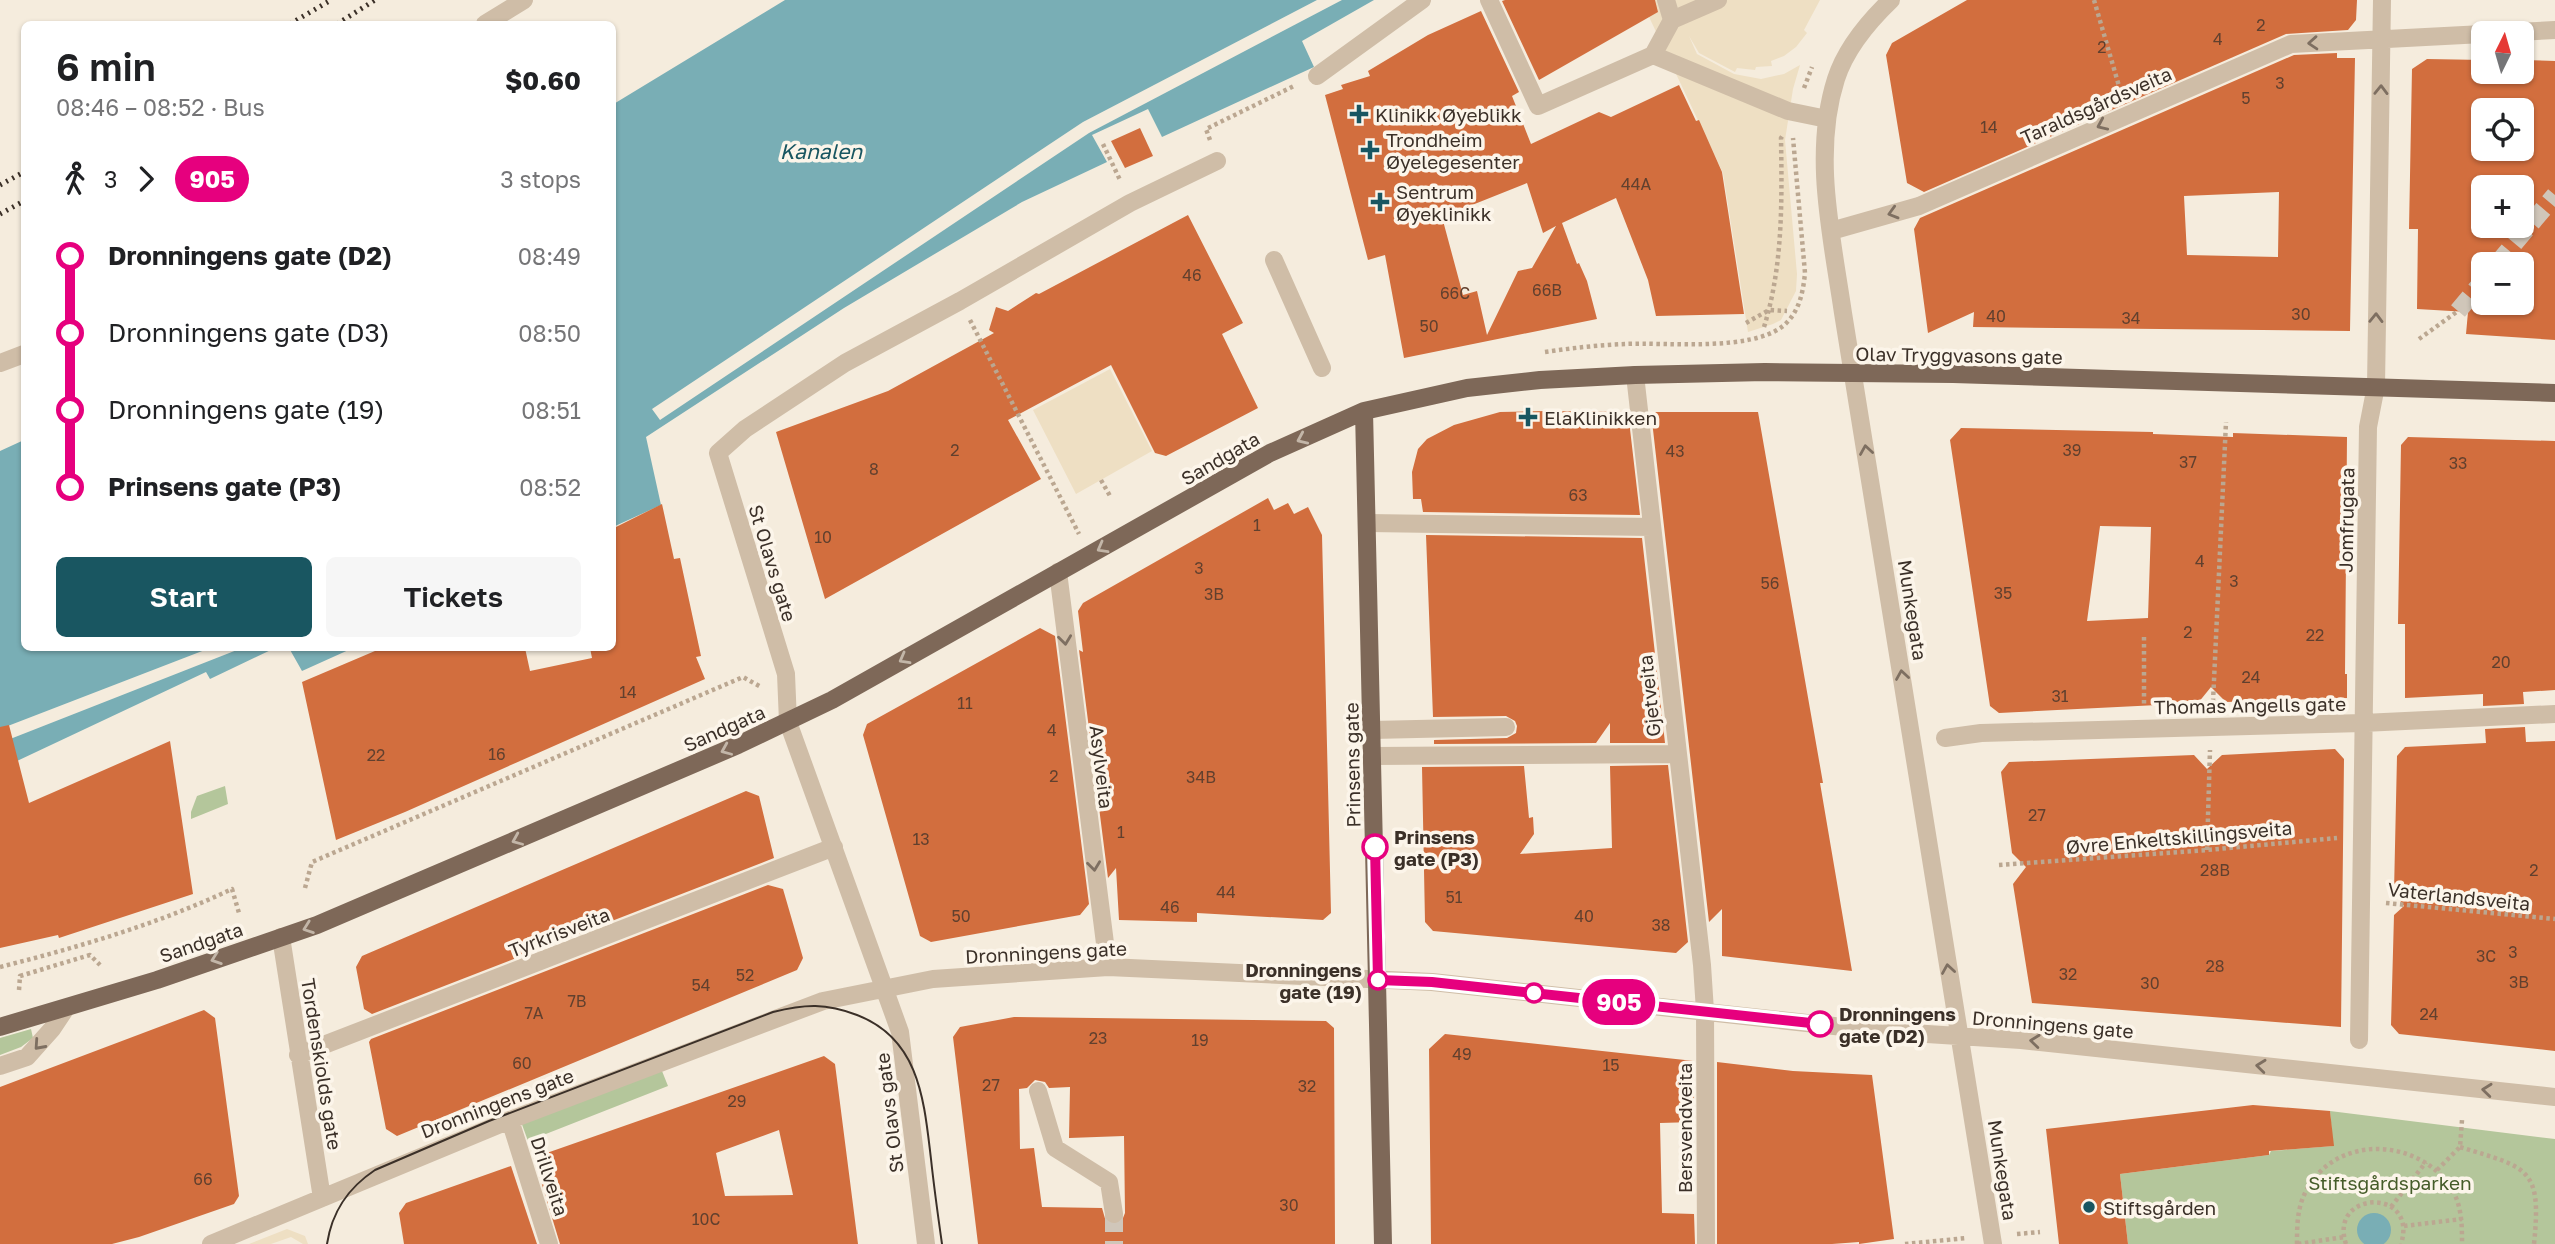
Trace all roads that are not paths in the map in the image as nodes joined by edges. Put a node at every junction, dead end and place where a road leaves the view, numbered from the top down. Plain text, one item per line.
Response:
1 (524, 0) edge
2 (1422, 0) edge
3 (1489, 0) edge
4 (1666, 0) edge
5 (1718, 0) edge
6 (1891, 0) edge
7 (2382, 0) edge
8 (1672, 20) junction
9 (490, 21) edge
10 (2555, 30) edge
11 (2534, 31) edge
12 (2471, 35) edge
13 (2381, 40) junction
14 (1653, 55) junction
15 (1317, 76) road end
16 (1827, 119) junction
17 (1217, 161) road end
18 (1831, 231) junction
19 (1274, 260) dead end
20 (21, 355) edge
21 (0, 363) edge
22 (1322, 368) dead end
23 (1853, 374) junction
24 (1636, 375) junction
25 (2376, 386) junction
26 (2555, 393) edge
27 (1364, 411) junction
28 (1368, 523) junction
29 (1651, 527) junction
30 (1058, 572) junction
31 (2555, 713) edge
32 (789, 722) junction
33 (2363, 723) junction
34 (1506, 727) dead end
35 (1372, 730) junction
36 (1945, 738) dead end
37 (1677, 754) junction
38 (1373, 755) junction
39 (834, 847) junction
40 (281, 937) junction
41 (1108, 967) junction
42 (1378, 980) junction
43 (886, 988) junction
44 (66, 1008) junction
45 (1705, 1011) junction
46 (0, 1027) edge
47 (1960, 1036) junction
48 (2359, 1040) dead end
49 (298, 1055) junction
50 (0, 1066) edge
51 (1038, 1091) dead end
52 (2555, 1097) edge
53 (509, 1120) junction
54 (322, 1198) junction
55 (1114, 1214) tunnel mouth
56 (211, 1244) edge
57 (549, 1244) edge
58 (926, 1244) edge
59 (1383, 1244) edge
60 (1706, 1244) edge
61 (1993, 1244) edge

1 - 9 street
2 - 15 street
3 - 14 street
4 - 8 street
5 - 8 street
6 - 16 street, Munkegata
7 - 13 street, Jomfrugata
8 - 14 street
10 - 11 street
12 - 13 street, Taraldsgårdsveita
13 -> 18 street, Taraldsgårdsveita
25 -> 13 street, Jomfrugata
14 - 16 street
16 - 18 street, Munkegata
17 - 32 street, St Olavs gate
18 - 23 street, Munkegata
19 - 22 street
20 - 21 street
23 - 24 main road, Olav Tryggvasons gate
23 - 25 main road, Olav Tryggvasons gate
47 -> 23 street, Munkegata
24 - 27 main road, Olav Tryggvasons gate
24 - 29 street, Gjetveita
25 - 26 main road, Olav Tryggvasons gate
25 - 33 street, Jomfrugata
27 - 28 main road, Prinsens gate
27 -> 30 main road, Sandgata
28 - 29 street
28 - 35 main road, Prinsens gate
29 - 37 street, Gjetveita
30 -> 32 main road, Sandgata
30 -> 41 street, Asylveita
31 - 33 street, Thomas Angells gate
32 - 39 street, St Olavs gate
32 -> 40 main road, Sandgata
33 - 36 street, Thomas Angells gate
33 - 48 street, Jomfrugata
34 - 35 street
35 - 38 main road, Prinsens gate
37 - 38 street
37 - 45 street, Gjetveita
38 - 42 main road, Prinsens gate
39 - 43 street, St Olavs gate
39 - 49 street, Tyrkrisveita
40 -> 44 main road, Sandgata
40 - 49 street, Tordenskiolds gate
41 - 42 street, Dronningens gate
41 - 43 street, Dronningens gate
42 - 45 street, Dronningens gate
42 - 59 main road, Prinsens gate
43 - 53 street, Dronningens gate
43 - 58 street, St Olavs gate
44 - 46 main road, Sandgata
44 -> 50 street
45 - 47 street, Dronningens gate
45 - 60 street, Bersvendveita
52 -> 47 street, Dronningens gate
47 - 61 street, Munkegata
49 - 54 street, Tordenskiolds gate
51 - 55 street
53 - 54 street, Dronningens gate
53 - 57 street, Drillveita
54 - 56 street, Dronningens gate

